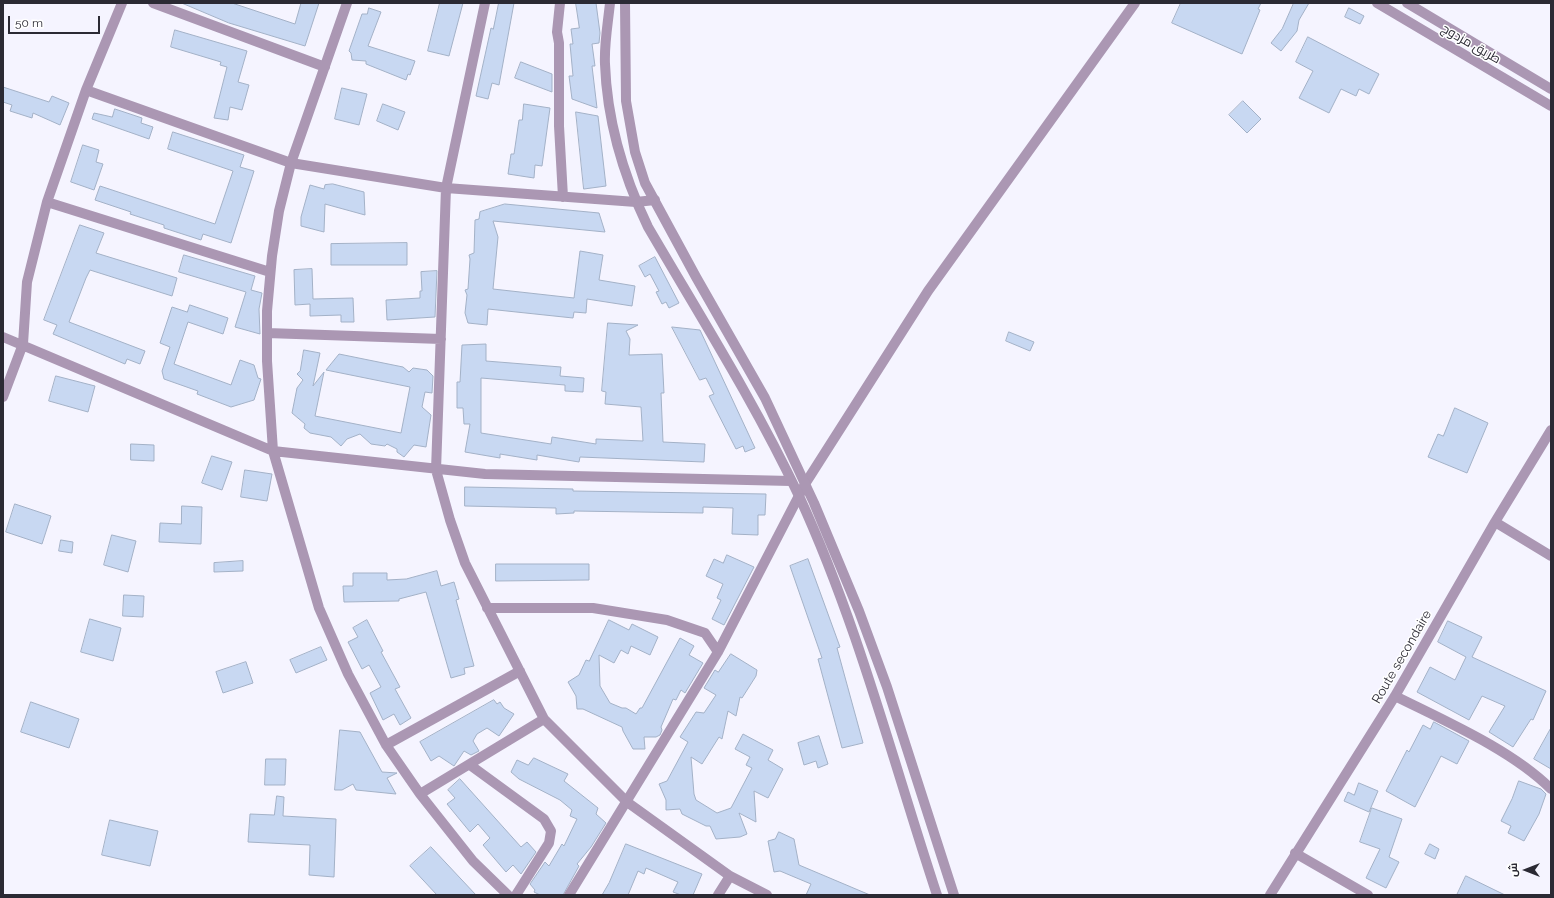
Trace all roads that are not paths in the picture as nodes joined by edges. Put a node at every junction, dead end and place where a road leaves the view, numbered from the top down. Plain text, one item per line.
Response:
1 (122, 3) edge
2 (153, 3) edge
3 (347, 3) edge
4 (485, 3) edge
5 (560, 3) edge
6 (610, 3) edge
7 (626, 3) edge
8 (1135, 3) edge
9 (1407, 3) edge
10 (1381, 4) edge
11 (325, 67) junction
12 (1551, 88) edge
13 (86, 90) junction
14 (1551, 106) edge
15 (291, 163) junction
16 (446, 188) junction
17 (563, 197) junction
18 (655, 200) junction
19 (47, 202) junction
20 (636, 202) junction
21 (270, 272) junction
22 (267, 333) junction
23 (3, 336) edge
24 (441, 339) junction
25 (23, 344) junction
26 (3, 397) edge
27 (1551, 430) edge
28 (273, 451) junction
29 (436, 470) junction
30 (791, 481) junction
31 (805, 484) junction
32 (799, 497) junction
33 (1495, 522) junction
34 (1551, 556) edge
35 (487, 608) junction
36 (718, 652) junction
37 (520, 671) junction
38 (1395, 696) junction
39 (544, 718) junction
40 (386, 745) junction
41 (470, 765) junction
42 (1551, 789) edge
43 (420, 794) junction
44 (627, 802) junction
45 (1295, 852) junction
46 (730, 876) junction
47 (508, 895) edge
48 (516, 895) edge
49 (569, 895) edge
50 (718, 895) edge
51 (767, 895) edge
52 (937, 895) edge
53 (954, 895) edge
54 (1270, 895) edge
55 (1368, 895) edge

1 - 13 street
2 - 11 street
3 - 11 street
4 - 16 street
5 - 17 street
6 - 20 street
7 - 18 street
8 - 31 street
9 - 12 street
10 - 14 street, طريق مزدوج
11 - 15 street
13 - 15 street
13 - 19 street
15 - 16 street
15 - 21 street
16 - 17 street
16 - 24 street
17 - 20 street
18 - 20 street
18 - 31 street
19 - 21 street
19 - 25 street
20 - 30 street
21 - 22 street
22 - 24 street
22 - 28 street
23 - 25 street
24 - 29 street
25 - 26 street
25 - 28 street
27 - 33 street, Route secondaire
28 - 29 street
28 - 40 street
29 - 30 street
29 - 35 street
30 - 32 street
31 - 32 street
31 - 53 street
32 - 36 street
32 - 52 street
33 - 34 street
33 - 38 street, Route secondaire
35 - 36 street
35 - 37 street
36 - 44 street
37 - 39 street
37 - 40 street
38 - 42 street
38 - 45 street, Route secondaire
39 - 41 street
39 - 44 street
40 - 43 street
41 - 43 street
41 - 48 street
43 - 47 street
44 - 46 street
44 - 49 street
45 - 54 street, Route secondaire
45 - 55 street
46 - 50 street
46 - 51 street

